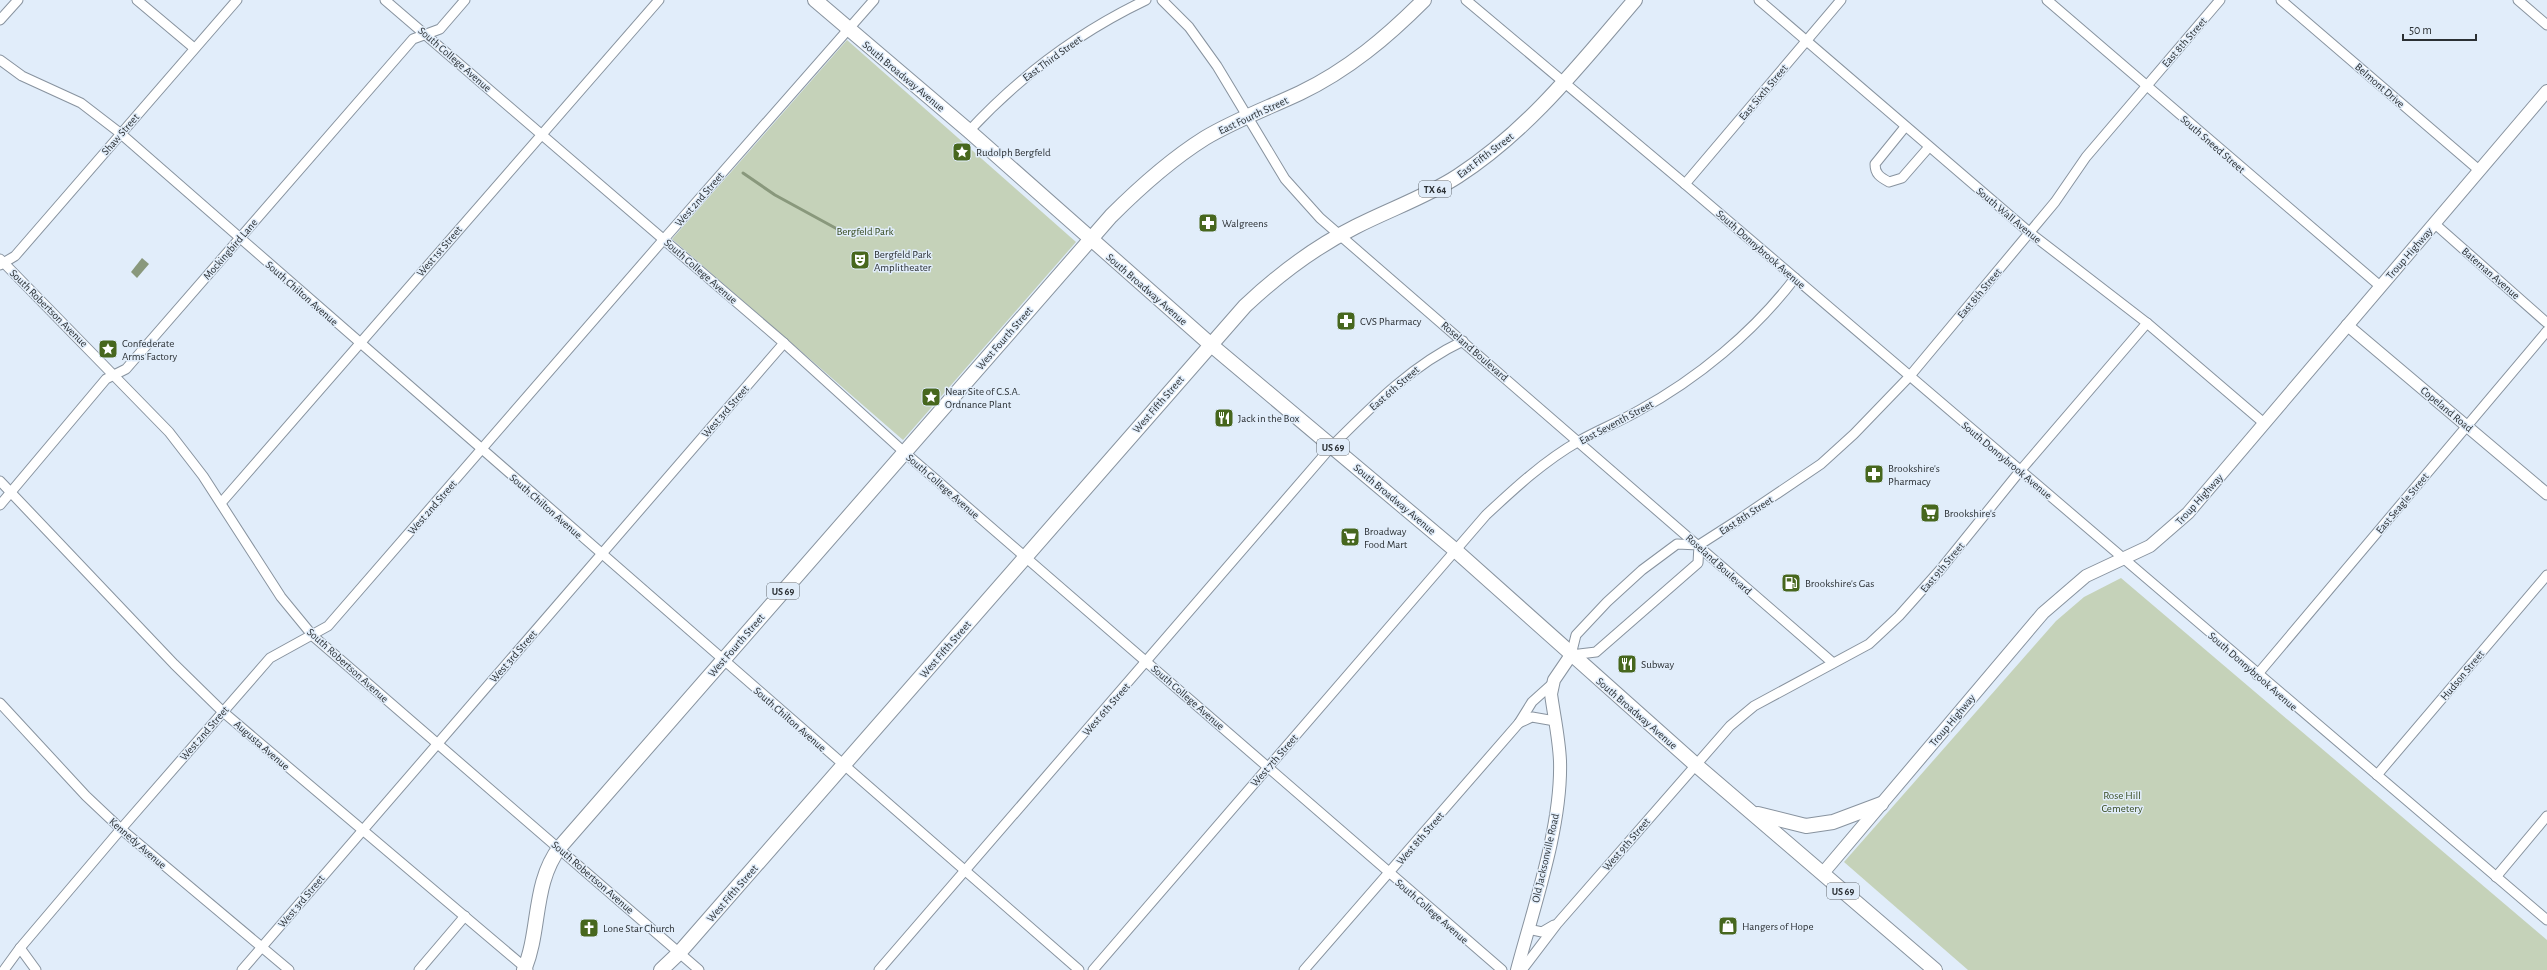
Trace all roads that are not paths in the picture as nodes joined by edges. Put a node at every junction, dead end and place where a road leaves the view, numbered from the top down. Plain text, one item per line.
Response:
1 (18, 0) edge
2 (137, 0) edge
3 (237, 0) edge
4 (385, 0) edge
5 (465, 0) edge
6 (659, 0) edge
7 (815, 0) edge
8 (874, 0) edge
9 (1146, 0) edge
10 (1162, 0) edge
11 (1424, 0) edge
12 (1466, 0) edge
13 (1635, 0) edge
14 (1759, 0) edge
15 (1841, 0) edge
16 (2047, 0) edge
17 (2220, 0) edge
18 (2281, 0) edge
19 (2518, 0) edge
20 (0, 20) edge
21 (2547, 25) edge
22 (848, 28) junction
23 (426, 34) junction
24 (1805, 41) junction
25 (194, 48) junction
26 (0, 60) edge
27 (1564, 82) junction
28 (2146, 86) junction
29 (2547, 91) edge
30 (1246, 116) junction
31 (1905, 127) junction
32 (970, 131) junction
33 (120, 133) junction
34 (542, 134) junction
35 (1929, 147) junction
36 (2480, 170) junction
37 (1685, 184) junction
38 (2435, 224) junction
39 (2028, 232) junction
40 (1340, 235) junction
41 (240, 238) junction
42 (664, 239) junction
43 (1090, 239) junction
44 (1, 262) edge
45 (1795, 278) junction
46 (2380, 286) junction
47 (2147, 322) junction
48 (2547, 323) edge
49 (2348, 325) junction
50 (2547, 331) edge
51 (1463, 341) junction
52 (359, 342) junction
53 (784, 342) junction
54 (1210, 344) junction
55 (115, 374) junction
56 (1909, 377) junction
57 (2265, 424) junction
58 (2467, 426) junction
59 (1578, 442) junction
60 (1332, 446) junction
61 (482, 449) junction
62 (904, 452) junction
63 (2020, 471) junction
64 (0, 481) edge
65 (11, 492) junction
66 (2547, 494) edge
67 (221, 503) junction
68 (0, 505) edge
69 (1699, 545) junction
70 (1455, 550) junction
71 (602, 554) junction
72 (1026, 557) junction
73 (2124, 559) junction
74 (2547, 575) edge
75 (313, 636) junction
76 (1571, 655) junction
77 (723, 660) junction
78 (1148, 661) junction
79 (1833, 663) junction
80 (2257, 675) junction
81 (1552, 684) junction
82 (0, 703) edge
83 (222, 711) junction
84 (1555, 721) junction
85 (1519, 723) junction
86 (437, 744) junction
87 (844, 765) junction
88 (1696, 765) junction
89 (1268, 767) junction
90 (2377, 776) junction
91 (1881, 804) junction
92 (1752, 812) junction
93 (2547, 816) edge
94 (121, 828) junction
95 (361, 830) junction
96 (560, 847) junction
97 (966, 870) junction
98 (1823, 873) junction
99 (1389, 874) junction
100 (2496, 876) junction
101 (465, 916) junction
102 (2547, 920) edge
103 (1557, 924) junction
104 (1528, 929) junction
105 (262, 947) junction
106 (20, 948) junction
107 (680, 952) junction
108 (526, 969) edge
109 (4, 970) edge
110 (36, 970) edge
111 (242, 970) edge
112 (289, 970) edge
113 (419, 970) edge
114 (661, 970) edge
115 (699, 970) edge
116 (879, 970) edge
117 (1079, 970) edge
118 (1094, 970) edge
119 (1304, 970) edge
120 (1502, 970) edge
121 (1517, 970) edge
122 (1522, 970) edge
123 (1935, 970) edge

1 - 20 street
2 - 25 street
3 - 25 street, Shaw Street
4 - 23 street, South College Avenue
5 - 23 street, Mockingbird Lane
6 - 34 street, West 1st Street
7 - 22 main road, South Broadway Avenue
8 - 22 street, West 2nd Street
9 - 32 street, East Third Street
10 - 30 street, Roseland Boulevard
11 - 30 main road, East Fourth Street
12 - 27 street, South Donnybrook Avenue
13 - 27 main road, East Fifth Street / TX 64
14 - 24 street, South Wall Avenue
15 - 24 street, East Sixth Street
16 - 28 street, South Sneed Street
17 - 28 street, East 8th Street
18 - 36 street, Belmont Drive
19 - 21 street
22 - 32 main road, South Broadway Avenue
22 - 42 street, West 2nd Street
23 - 34 street, South College Avenue
23 - 41 street, Mockingbird Lane
24 - 31 street, South Wall Avenue
24 - 37 street, East Sixth Street
25 - 33 street, Shaw Street
26 - 33 street, South Chilton Avenue
27 - 37 street, South Donnybrook Avenue
27 - 40 main road, East Fifth Street / TX 64
28 - 39 street, East 8th Street
28 - 46 street, South Sneed Street
29 - 36 main road, Troup Highway
30 - 40 street, Roseland Boulevard
30 - 43 main road, East Fourth Street
31 - 35 street, South Wall Avenue
31 - 35 street
32 - 43 main road, South Broadway Avenue
33 - 41 street, South Chilton Avenue
33 - 44 street, Shaw Street
34 - 42 street, South College Avenue
34 - 52 street, West 1st Street
35 - 39 street, South Wall Avenue
36 - 38 main road, Troup Highway
37 - 45 street, South Donnybrook Avenue
38 - 46 main road, Troup Highway
38 - 48 street, Bateman Avenue
39 - 47 street, South Wall Avenue
39 - 56 street, East 8th Street
40 - 51 street, Roseland Boulevard
40 - 54 main road, East Fifth Street / TX 64
41 - 52 street, South Chilton Avenue
41 - 55 street, Mockingbird Lane
42 - 53 street, South College Avenue
42 - 61 street, West 2nd Street
43 - 54 main road, South Broadway Avenue / US 69
43 - 62 main road, West Fourth Street / US 69
44 - 55 street, South Robertson Avenue
45 - 56 street, South Donnybrook Avenue
45 - 59 street, East Seventh Street
46 - 49 main road, Troup Highway
47 - 57 street, South Wall Avenue
47 - 63 street, East 9th Street
49 - 57 main road, Troup Highway
49 - 58 street, Copeland Road
50 - 58 street, East Seagle Street
51 - 59 street, Roseland Boulevard
51 - 60 street, East 6th Street
52 - 61 street, South Chilton Avenue
52 - 67 street, West 1st Street
53 - 62 street, South College Avenue
53 - 71 street, West 3rd Street
54 - 60 main road, South Broadway Avenue / US 69
54 - 72 main road, West Fifth Street
55 - 65 street, Mockingbird Lane
55 - 67 street, South Robertson Avenue
56 - 63 street, South Donnybrook Avenue
56 - 69 street, East 8th Street
57 - 73 main road, Troup Highway
58 - 66 street, Copeland Road
58 - 80 street, East Seagle Street
59 - 69 street, Roseland Boulevard
59 - 70 street, East Seventh Street
60 - 70 main road, South Broadway Avenue / US 69
60 - 78 street, West 6th Street
61 - 71 street, South Chilton Avenue
61 - 75 street, West 2nd Street
62 - 72 street, South College Avenue
62 - 77 main road, West Fourth Street / US 69
63 - 73 street, South Donnybrook Avenue
63 - 79 street, East 9th Street
64 - 65 street, Augusta Avenue
65 - 68 street, Mockingbird Lane
65 - 83 street, Augusta Avenue
67 - 75 street, South Robertson Avenue
69 - 76 street
69 - 76 street
69 - 79 street, Roseland Boulevard
70 - 76 main road, South Broadway Avenue / US 69
70 - 89 street, West 7th Street
71 - 77 street, South Chilton Avenue
71 - 86 street, West 3rd Street
72 - 78 street, South College Avenue
72 - 87 main road, West Fifth Street
73 - 80 street, South Donnybrook Avenue
73 - 91 main road, Troup Highway
74 - 90 street, Hudson Street
75 - 83 street, West 2nd Street
75 - 86 street, South Robertson Avenue
76 - 81 main road
76 - 88 main road, South Broadway Avenue / US 69
77 - 87 street, South Chilton Avenue
77 - 96 main road, West Fourth Street / US 69
78 - 89 street, South College Avenue
78 - 97 street, West 6th Street
79 - 88 street, East 9th Street
80 - 90 street, South Donnybrook Avenue
81 - 84 main road, Old Jacksonville Road
81 - 85 street, West 8th Street
82 - 94 street, Kennedy Avenue
83 - 94 street, West 2nd Street
83 - 95 street, Augusta Avenue
84 - 85 street
84 - 104 main road, Old Jacksonville Road
85 - 99 street, West 8th Street
86 - 95 street, West 3rd Street
86 - 96 street, South Robertson Avenue
87 - 97 street, South Chilton Avenue
87 - 107 main road, West Fifth Street
88 - 92 main road, South Broadway Avenue / US 69
88 - 103 street, West 9th Street
89 - 99 street, South College Avenue
89 - 118 street, West 7th Street
90 - 100 street, South Donnybrook Avenue
91 - 92 main road
91 - 98 main road, Troup Highway
92 - 98 main road, South Broadway Avenue / US 69
93 - 100 street
94 - 105 street, Kennedy Avenue
94 - 106 street, West 2nd Street
95 - 101 street, Augusta Avenue
95 - 105 street, West 3rd Street
96 - 107 street, South Robertson Avenue
96 - 108 main road, West Fourth Street / US 69
97 - 116 street, West 6th Street
97 - 117 street, South Chilton Avenue
98 - 123 main road, South Broadway Avenue / US 69
99 - 119 street, West 8th Street
99 - 120 street, South College Avenue
100 - 102 street, South Donnybrook Avenue
101 - 108 street, Augusta Avenue
101 - 113 street
103 - 104 street, West 9th Street
103 - 122 street, West 9th Street
104 - 121 main road, Old Jacksonville Road
105 - 111 street, West 3rd Street
105 - 112 street, Kennedy Avenue
106 - 109 street, West 2nd Street
106 - 110 street
107 - 114 main road, West Fifth Street
107 - 115 street, South Robertson Avenue

